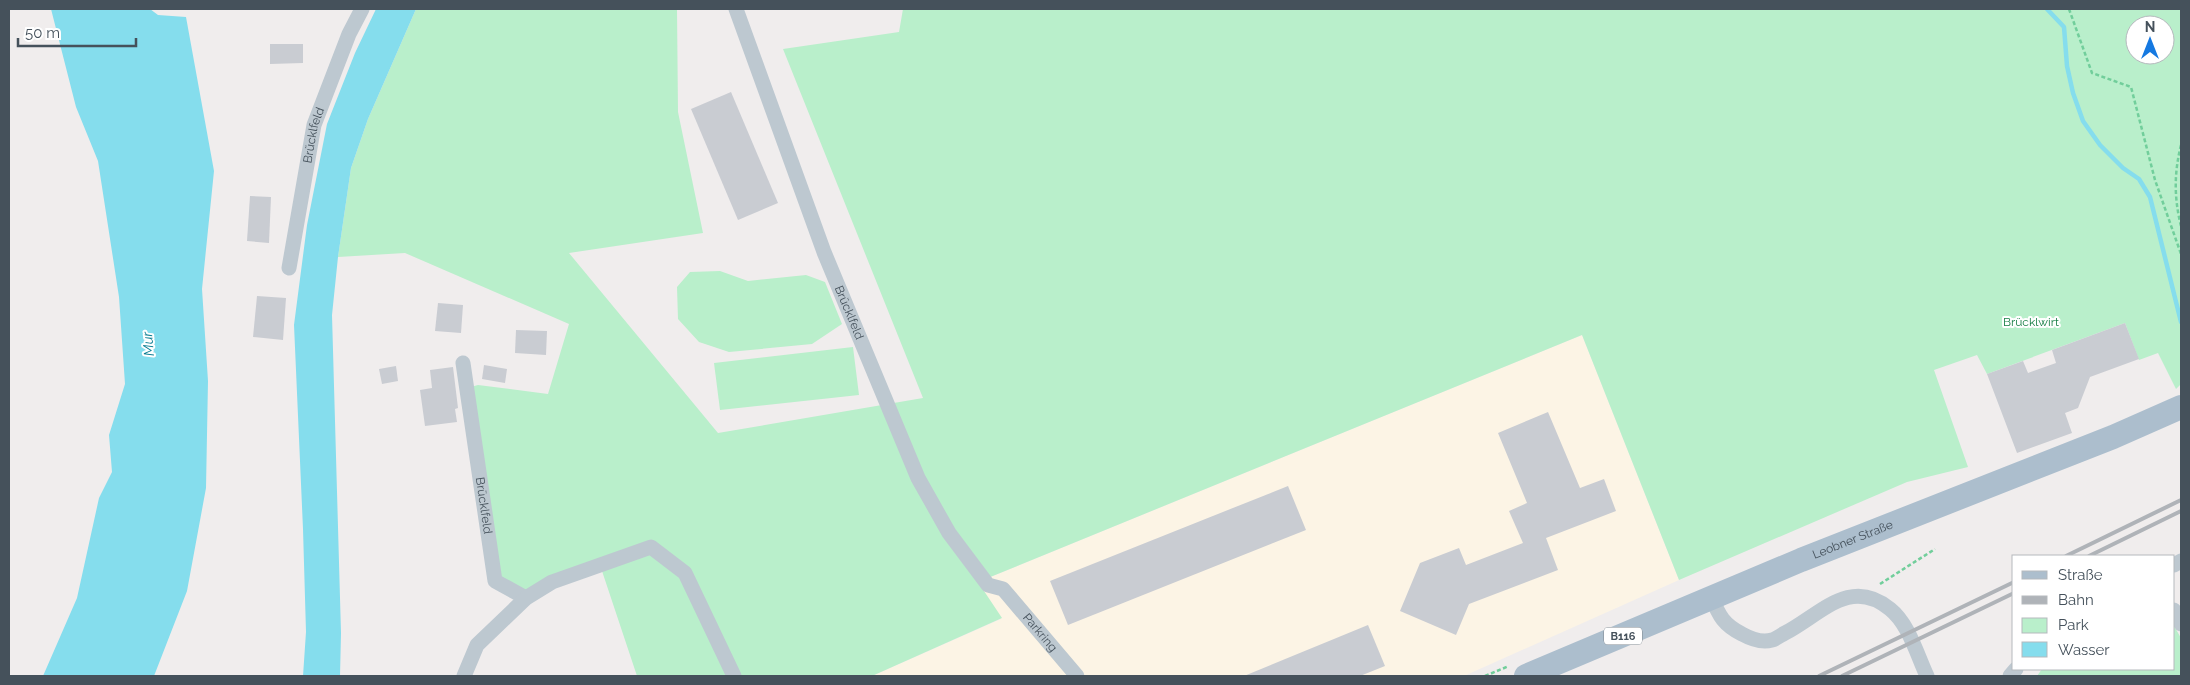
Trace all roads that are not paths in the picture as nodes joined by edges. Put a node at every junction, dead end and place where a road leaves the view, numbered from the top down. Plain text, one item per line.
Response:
1 (362, 9) edge
2 (736, 9) edge
3 (289, 268) dead end
4 (463, 363) dead end
5 (2181, 407) edge
6 (1004, 589) joint
7 (526, 598) junction
8 (1712, 598) junction
9 (2175, 612) edge
10 (2181, 624) edge
11 (464, 676) edge
12 (734, 676) edge
13 (1077, 676) edge
14 (1526, 676) edge
15 (1927, 676) edge

1 - 3 street, Brücklfeld
2 - 6 street, Brücklfeld
4 - 7 street, Brücklfeld
5 - 8 main road, Leobner Straße / B116
6 - 13 street, Parkring
7 - 11 street
7 - 12 street
8 - 14 main road, Leobner Straße / B116
8 - 15 street
9 - 10 street

